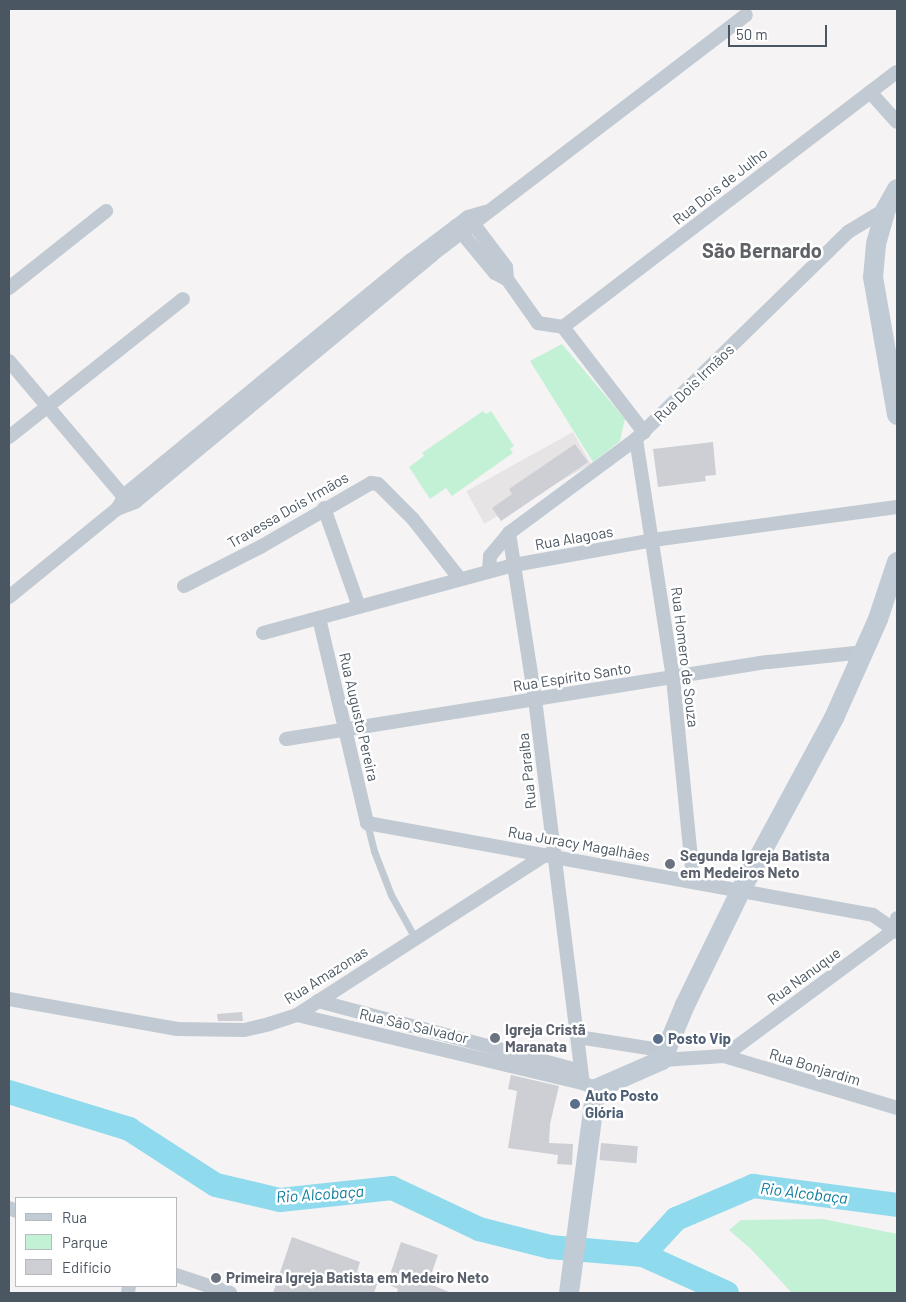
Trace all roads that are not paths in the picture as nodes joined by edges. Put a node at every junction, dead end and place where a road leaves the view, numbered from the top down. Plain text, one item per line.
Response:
1 (746, 15) dead end
2 (897, 72) edge
3 (870, 92) junction
4 (897, 122) edge
5 (897, 189) edge
6 (886, 209) junction
7 (106, 211) dead end
8 (471, 221) junction
9 (459, 229) junction
10 (507, 279) junction
11 (9, 288) edge
12 (183, 299) dead end
13 (563, 327) junction
14 (9, 361) edge
15 (46, 406) junction
16 (897, 415) edge
17 (640, 435) junction
18 (9, 437) edge
19 (124, 504) junction
20 (897, 507) edge
21 (324, 508) junction
22 (509, 533) junction
23 (653, 540) junction
24 (897, 562) edge
25 (514, 565) junction
26 (489, 571) junction
27 (460, 579) junction
28 (184, 586) dead end
29 (9, 597) edge
30 (359, 607) junction
31 (319, 618) junction
32 (263, 633) dead end
33 (864, 652) junction
34 (673, 678) junction
35 (535, 699) junction
36 (346, 728) junction
37 (286, 739) dead end
38 (367, 823) junction
39 (549, 856) junction
40 (693, 880) junction
41 (741, 890) junction
42 (896, 927) edge
43 (415, 938) junction
44 (9, 999) edge
45 (318, 1001) junction
46 (297, 1015) junction
47 (578, 1037) junction
48 (664, 1056) junction
49 (724, 1056) junction
50 (587, 1081) junction
51 (897, 1108) edge
52 (178, 1276) edge
53 (230, 1293) edge
54 (569, 1293) edge

1 - 8 street
2 - 3 street, Rua Dois de Julho
3 - 4 street
3 - 13 street, Rua Dois de Julho
5 - 6 street
6 - 16 street
6 - 17 street, Rua Dois Irmãos
7 - 11 street
8 - 9 street
8 - 10 street
9 - 10 street
9 - 19 street
10 - 13 street
12 - 15 street
13 - 17 street, Rua Homero de Souza
14 - 15 street
15 - 18 street
15 - 19 street
17 - 22 street, Rua Dois Irmãos
17 - 23 street, Rua Homero de Souza
19 - 29 street
20 - 23 street, Rua Alagoas
21 - 27 street, Travessa Dois Irmãos
21 - 28 street, Travessa Dois Irmãos
21 - 30 street
22 - 25 street, Rua Paraíba
22 - 26 street, Rua Dois Irmãos
23 - 25 street, Rua Alagoas
23 - 34 street, Rua Homero de Souza
24 - 33 street
25 - 26 street, Rua Alagoas
25 - 35 street, Rua Paraíba
26 - 27 street, Rua Alagoas
27 - 30 street, Rua Alagoas
30 - 31 street, Rua Alagoas
31 - 32 street, Rua Alagoas
31 - 36 street, Rua Augusto Pereira
33 - 34 street, Rua Espírito Santo
33 - 41 street
34 - 35 street, Rua Espírito Santo
34 - 40 street, Rua Homero de Souza
35 - 36 street, Rua Espírito Santo
35 - 39 street, Rua Paraíba
36 - 37 street, Rua Espírito Santo
36 - 38 street, Rua Augusto Pereira
38 - 39 street, Rua Juracy Magalhães
38 - 43 lane
39 - 40 street, Rua Juracy Magalhães
39 - 43 street, Rua Amazonas
39 - 47 street, Rua Paraíba
40 - 41 street, Rua Juracy Magalhães
41 - 42 street, Rua Juracy Magalhães
41 - 48 street
42 - 49 street, Rua Nanuque
43 - 45 street, Rua Amazonas
44 - 46 street, Rua Amazonas
45 - 46 street, Rua Amazonas
45 - 50 street, Rua São Salvador
46 - 50 street, Rua São Salvador
47 - 48 street
47 - 50 street, Rua Paraíba
48 - 49 street
48 - 50 street
49 - 51 street, Rua Bonjardim
50 - 54 street
52 - 53 street

